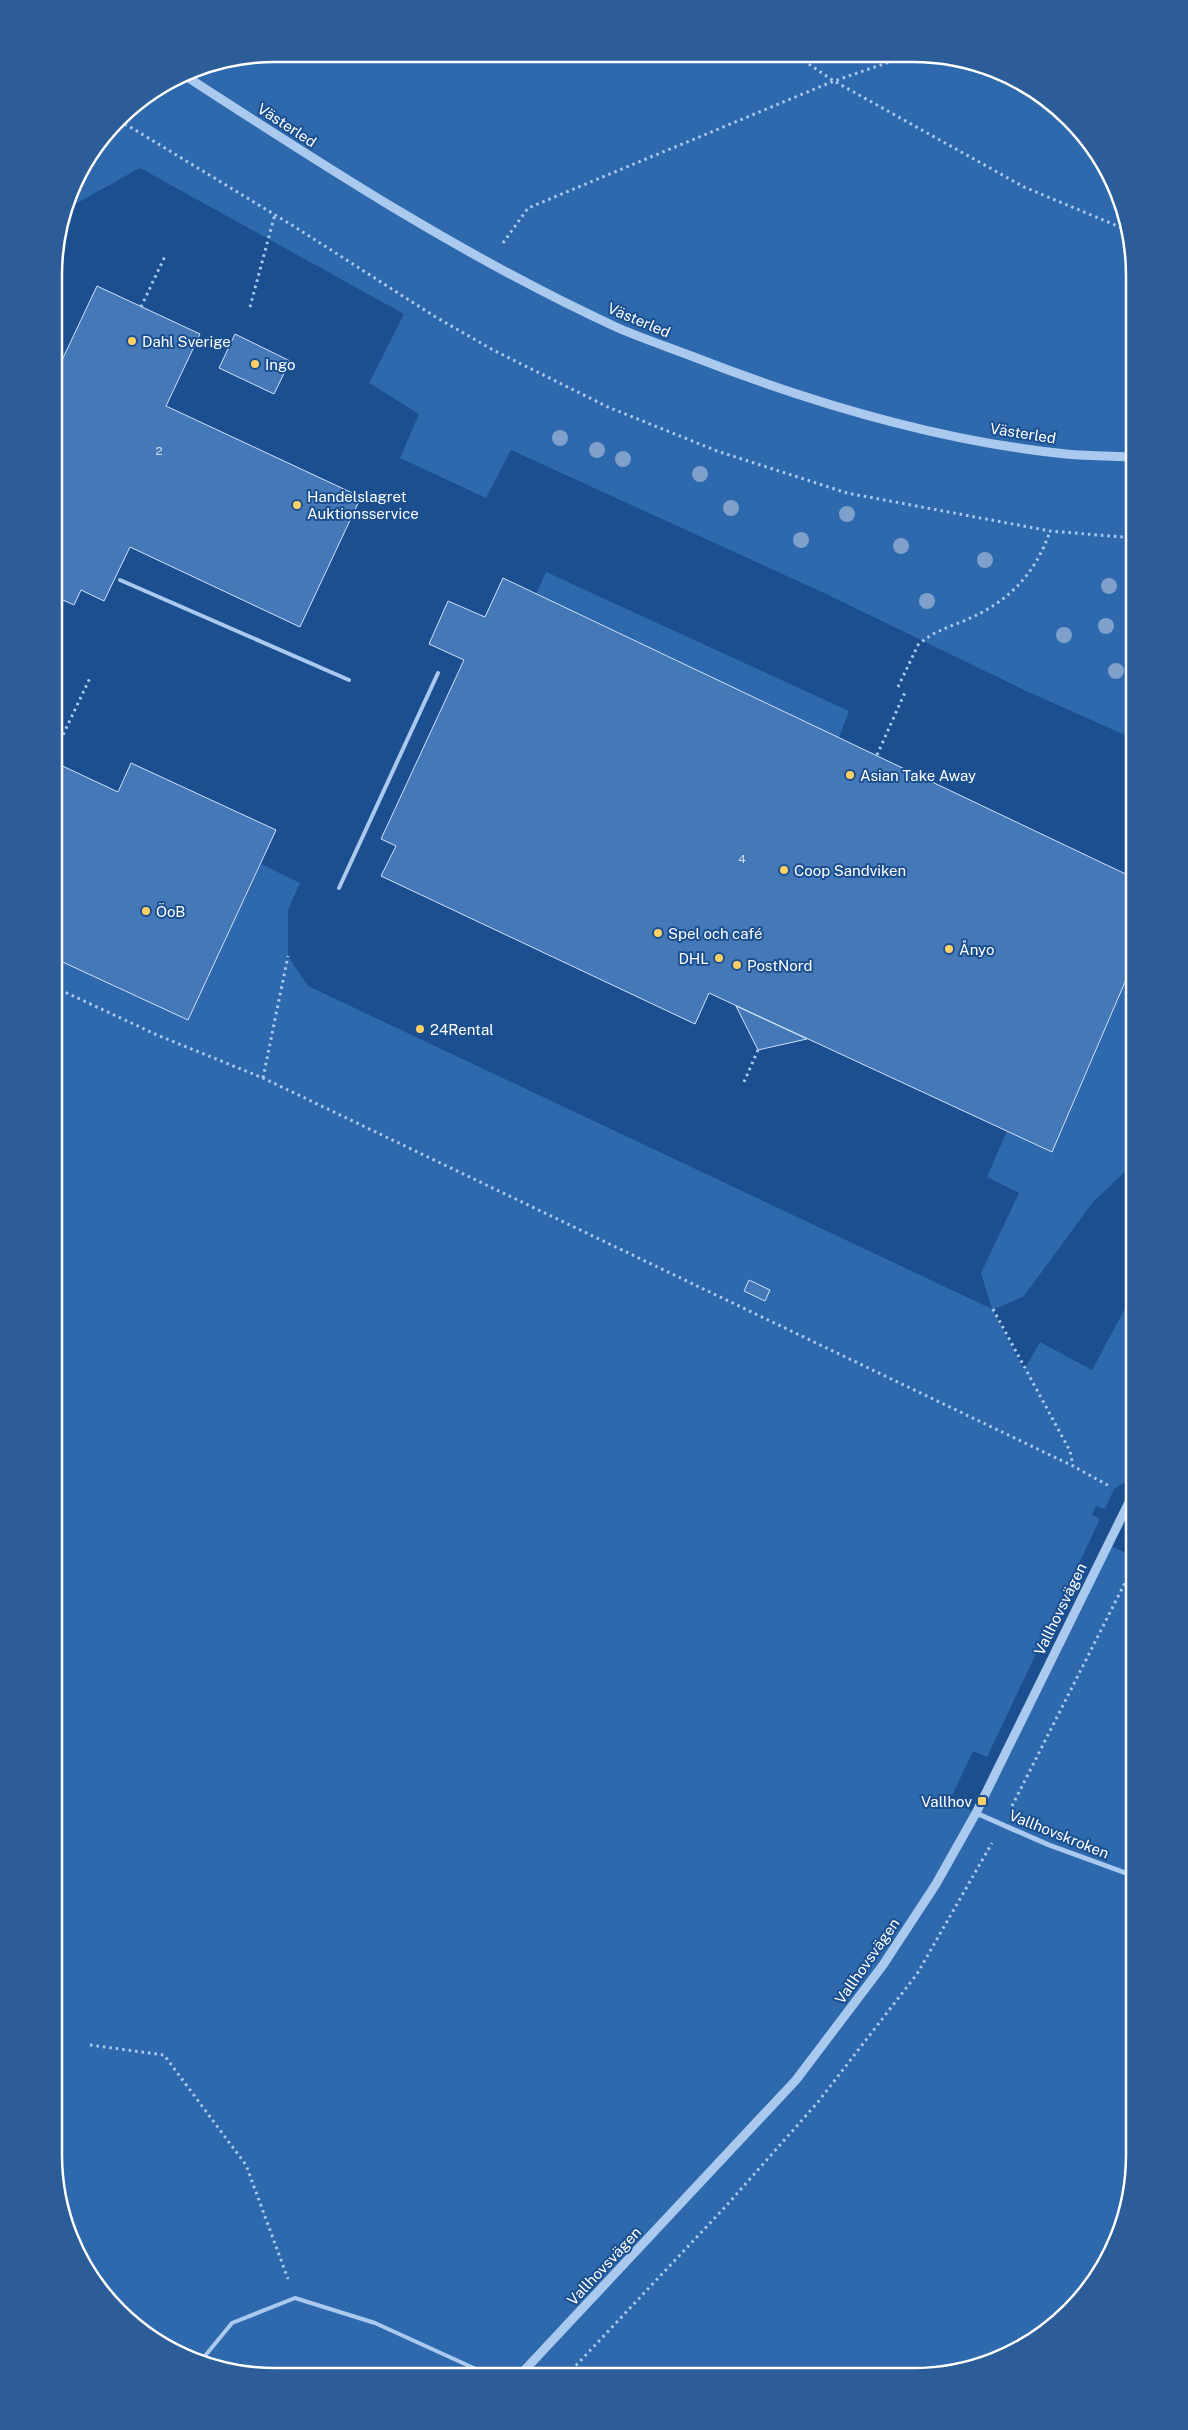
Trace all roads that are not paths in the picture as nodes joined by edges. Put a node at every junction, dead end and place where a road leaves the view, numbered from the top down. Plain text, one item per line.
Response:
1 (192, 80) edge
2 (1126, 457) edge
3 (120, 580) dead end
4 (438, 673) dead end
5 (349, 680) dead end
6 (339, 888) dead end
7 (1126, 1509) edge
8 (976, 1813) junction
9 (1126, 1873) edge
10 (205, 2355) edge
11 (474, 2368) edge
12 (527, 2368) edge

1 - 2 street, Västerled
3 - 5 lane
4 - 6 lane
7 - 8 street, Vallhovsvägen
8 - 9 street, Vallhovskroken
8 - 12 street, Vallhovsvägen
10 - 11 lane

